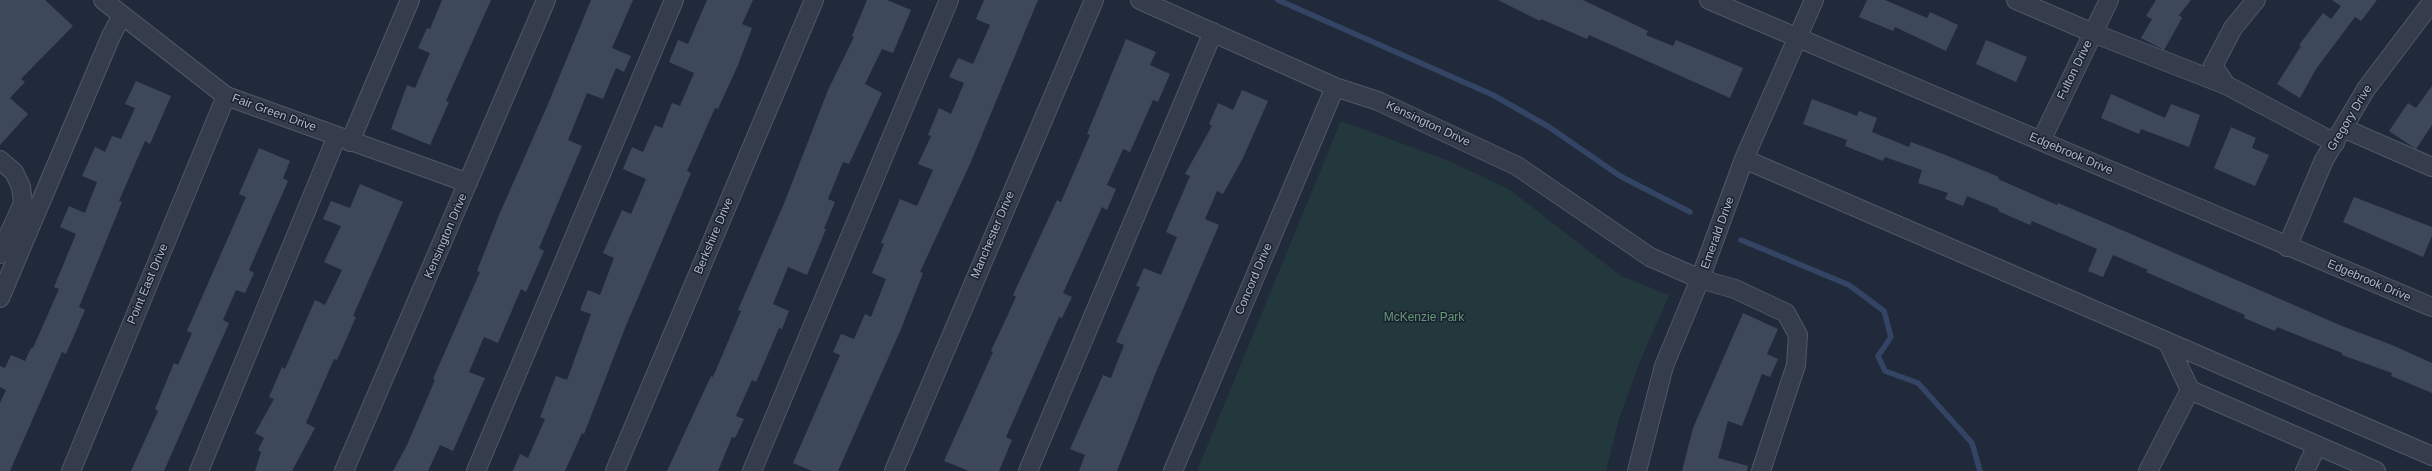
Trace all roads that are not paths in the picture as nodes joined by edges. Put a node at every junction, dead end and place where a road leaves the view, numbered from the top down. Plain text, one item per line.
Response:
1 (103, 0) edge
2 (410, 0) edge
3 (546, 0) edge
4 (674, 0) edge
5 (814, 0) edge
6 (949, 0) edge
7 (1094, 0) edge
8 (1140, 0) edge
9 (1709, 0) edge
10 (1814, 0) edge
11 (2016, 0) edge
12 (2109, 0) edge
13 (2256, 0) edge
14 (2432, 2) edge
15 (122, 15) junction
16 (1213, 32) junction
17 (2093, 33) junction
18 (1797, 36) junction
19 (2226, 85) junction
20 (1335, 87) junction
21 (226, 96) junction
22 (2339, 136) junction
23 (344, 139) junction
24 (2041, 141) junction
25 (1744, 159) junction
26 (0, 160) edge
27 (2432, 167) edge
28 (468, 183) junction
29 (2287, 247) junction
30 (0, 254) edge
31 (1700, 279) junction
32 (0, 298) edge
33 (2432, 307) edge
34 (2168, 343) junction
35 (2190, 390) junction
36 (2317, 445) junction
37 (2432, 456) edge
38 (71, 471) edge
39 (199, 471) edge
40 (344, 471) edge
41 (476, 471) edge
42 (615, 471) edge
43 (752, 471) edge
44 (894, 471) edge
45 (1028, 471) edge
46 (1174, 471) edge
47 (1637, 471) edge
48 (1761, 471) edge
49 (2148, 471) edge
50 (2304, 471) edge
51 (2376, 471) edge

1 - 15 street, Fair Green Drive
2 - 23 street
3 - 28 street, Kensington Drive
4 - 41 street
5 - 42 street, Berkshire Drive
6 - 43 street
7 - 44 street, Manchester Drive
8 - 16 street, Kensington Drive
9 - 18 street, Edgebrook Drive
10 - 18 street, Emerald Drive
11 - 17 street
12 - 17 street, Fulton Drive
13 - 19 street
14 - 22 street, Gregory Drive
15 - 21 street, Fair Green Drive
15 - 32 street
16 - 20 street, Kensington Drive
16 - 45 street
17 - 19 street
17 - 24 street, Fulton Drive
18 - 24 street, Edgebrook Drive
18 - 25 street, Emerald Drive
19 - 22 street
20 - 31 street, Kensington Drive
20 - 46 street, Concord Drive
21 - 23 street, Fair Green Drive
21 - 38 street, Point East Drive
22 - 27 street
22 - 29 street, Gregory Drive
23 - 28 street, Fair Green Drive
23 - 39 street
24 - 29 street, Edgebrook Drive
25 - 31 street, Emerald Drive
25 - 34 street
26 - 30 street
28 - 40 street, Kensington Drive
29 - 33 street, Edgebrook Drive
31 - 47 street, Emerald Drive
31 - 48 street, Kensington Drive
34 - 35 street
34 - 37 street
35 - 36 street
35 - 49 street
36 - 50 street
36 - 51 street

